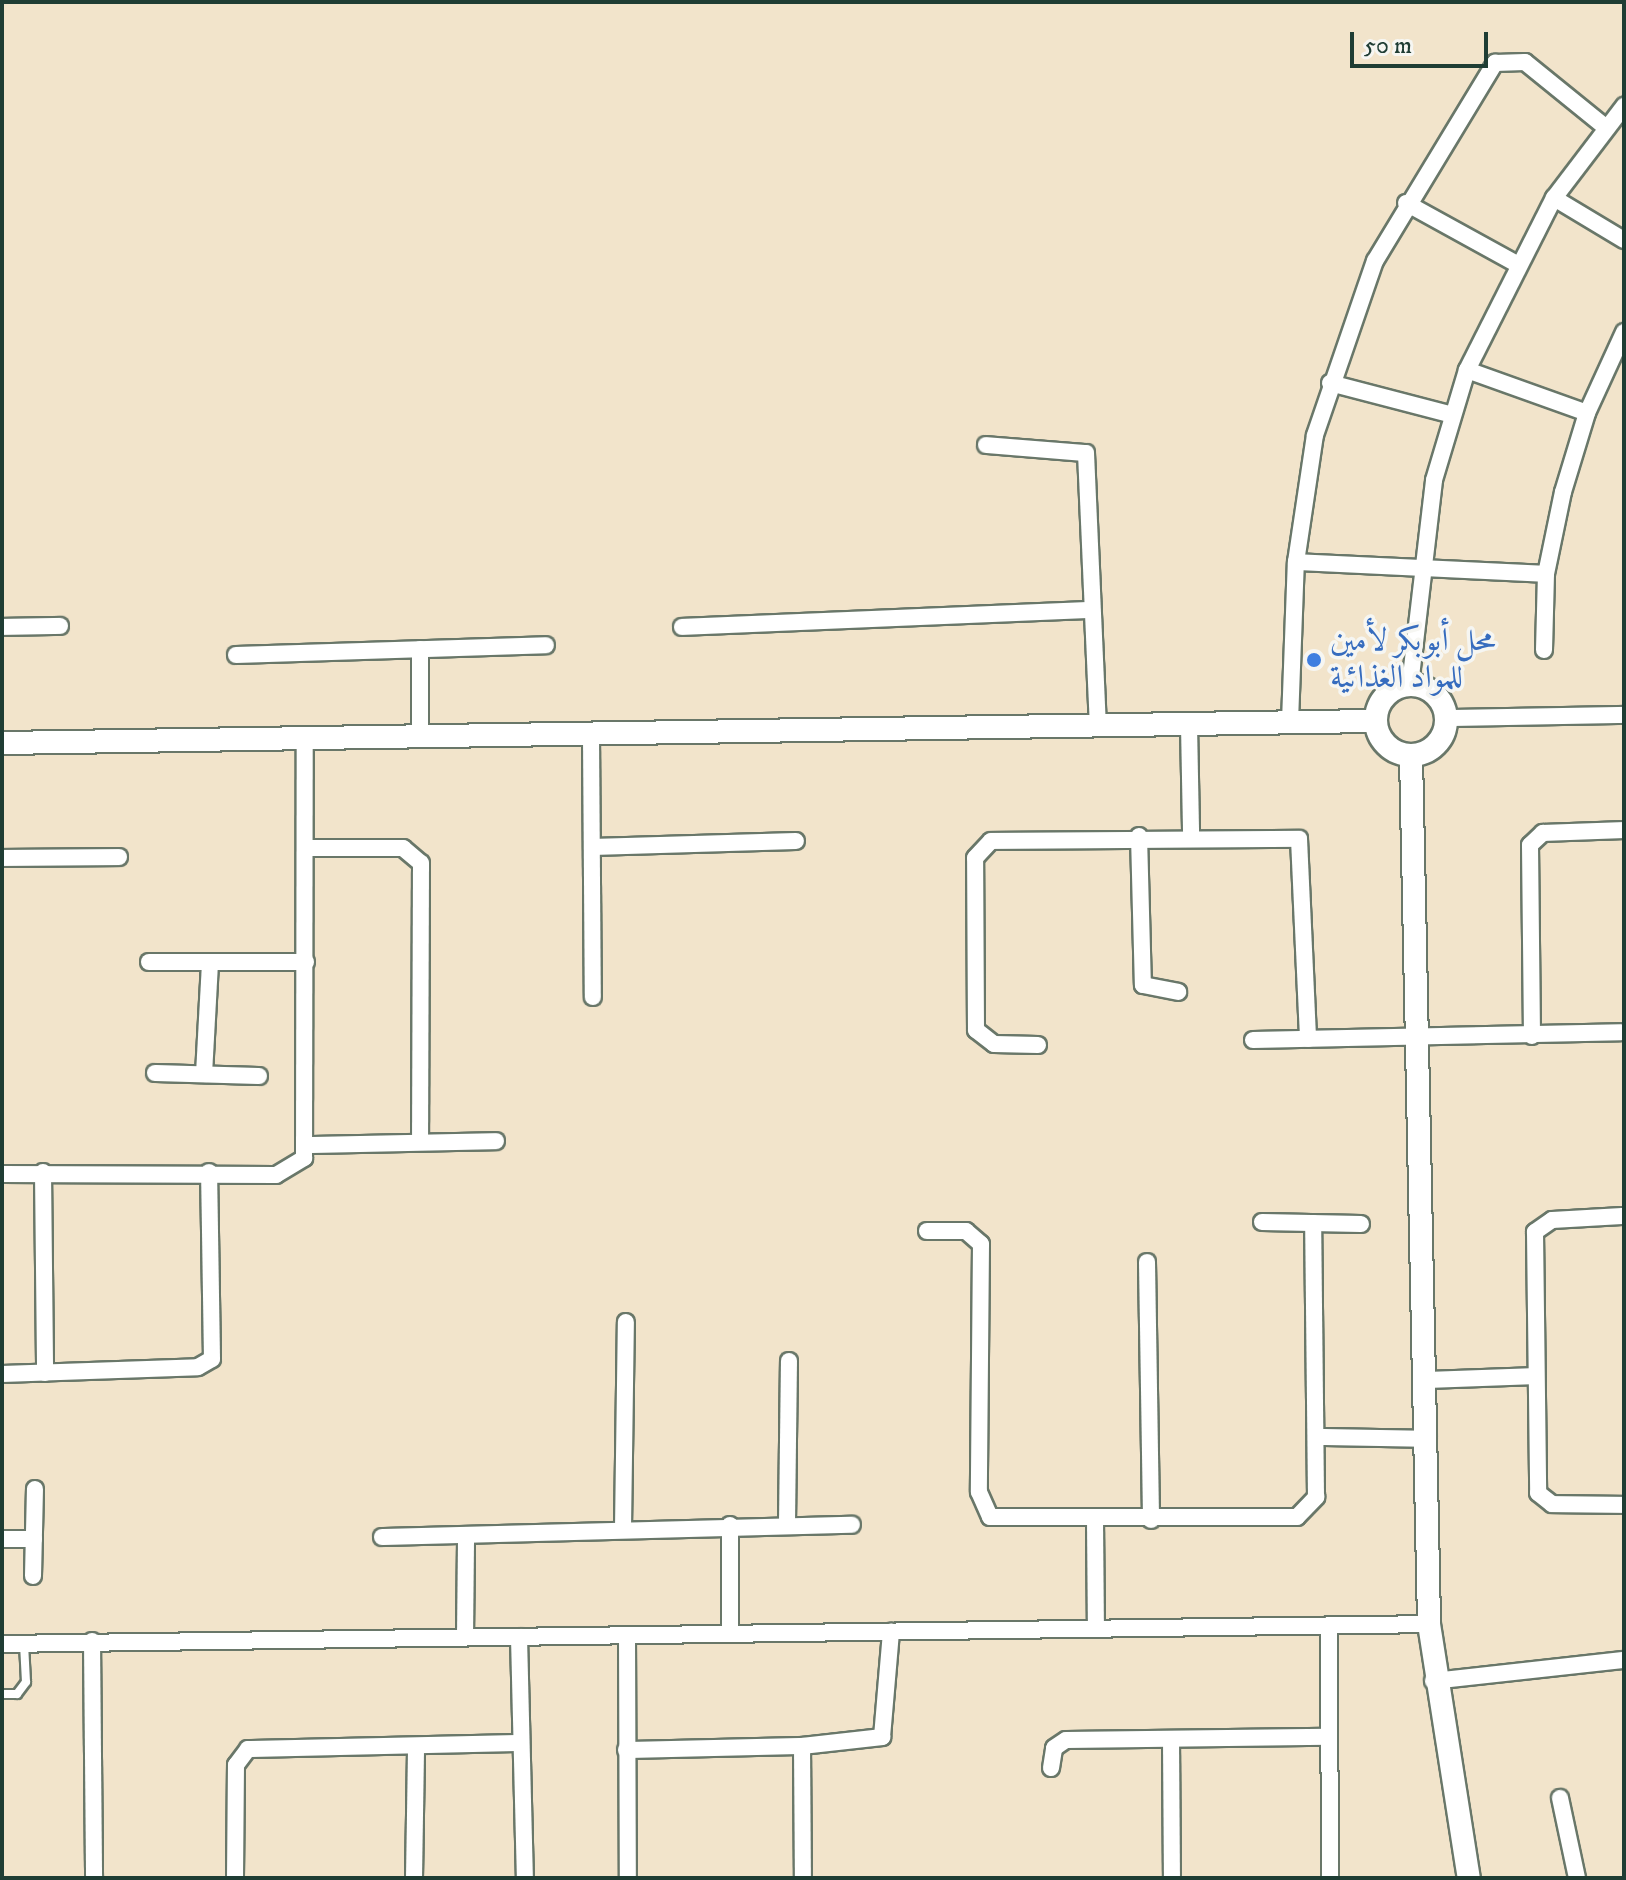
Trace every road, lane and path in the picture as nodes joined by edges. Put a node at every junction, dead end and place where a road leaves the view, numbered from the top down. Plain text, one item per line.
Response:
1 (1624, 106) edge
2 (1604, 126) junction
3 (1554, 198) junction
4 (1406, 203) junction
5 (1624, 240) edge
6 (1517, 264) junction
7 (1624, 332) edge
8 (1467, 370) junction
9 (1330, 383) junction
10 (1587, 413) junction
11 (1453, 415) junction
12 (986, 445) dead end
13 (1296, 562) junction
14 (1422, 568) junction
15 (1546, 574) junction
16 (1092, 610) junction
17 (60, 626) dead end
18 (2, 627) edge
19 (682, 627) dead end
20 (546, 645) dead end
21 (420, 649) junction
22 (1544, 650) dead end
23 (236, 655) dead end
24 (1410, 685) junction
25 (1624, 715) edge
26 (1446, 718) junction
27 (1376, 721) junction
28 (1290, 722) junction
29 (1189, 725) junction
30 (1098, 726) junction
31 (591, 737) junction
32 (420, 738) junction
33 (305, 739) junction
34 (2, 743) edge
35 (1411, 755) junction
36 (1624, 830) edge
37 (1191, 834) junction
38 (1139, 836) junction
39 (796, 841) dead end
40 (592, 847) junction
41 (306, 848) junction
42 (119, 857) dead end
43 (2, 858) edge
44 (149, 962) dead end
45 (306, 962) junction
46 (210, 964) junction
47 (1178, 992) dead end
48 (593, 997) dead end
49 (1621, 1032) dead end
50 (1421, 1036) junction
51 (1532, 1036) junction
52 (1308, 1039) junction
53 (1253, 1040) dead end
54 (1038, 1045) dead end
55 (155, 1073) dead end
56 (204, 1074) junction
57 (259, 1076) dead end
58 (496, 1141) dead end
59 (420, 1142) junction
60 (308, 1145) junction
61 (43, 1172) junction
62 (209, 1172) junction
63 (2, 1174) edge
64 (1622, 1216) edge
65 (1262, 1222) dead end
66 (1313, 1223) junction
67 (1361, 1224) dead end
68 (927, 1231) dead end
69 (1147, 1262) dead end
70 (626, 1322) dead end
71 (789, 1361) dead end
72 (45, 1373) junction
73 (2, 1374) edge
74 (1536, 1376) junction
75 (1428, 1380) junction
76 (1318, 1437) junction
77 (1428, 1439) junction
78 (35, 1489) dead end
79 (1624, 1505) edge
80 (1151, 1520) junction
81 (1095, 1521) junction
82 (787, 1523) junction
83 (730, 1525) junction
84 (852, 1525) dead end
85 (623, 1528) junction
86 (466, 1535) junction
87 (382, 1537) dead end
88 (2, 1539) edge
89 (34, 1539) junction
90 (33, 1576) dead end
91 (1429, 1624) junction
92 (1329, 1625) junction
93 (1096, 1629) junction
94 (891, 1631) junction
95 (730, 1634) junction
96 (627, 1635) junction
97 (465, 1637) junction
98 (519, 1637) junction
99 (92, 1641) junction
100 (2, 1644) edge
101 (24, 1644) junction
102 (1624, 1660) edge
103 (1433, 1681) junction
104 (2, 1694) edge
105 (1328, 1737) junction
106 (1171, 1741) junction
107 (520, 1743) junction
108 (802, 1746) junction
109 (416, 1747) junction
110 (626, 1750) junction
111 (1051, 1768) dead end
112 (1560, 1798) dead end
113 (94, 1878) edge
114 (235, 1878) edge
115 (414, 1878) edge
116 (525, 1878) edge
117 (628, 1878) edge
118 (803, 1878) edge
119 (1172, 1878) edge
120 (1330, 1878) edge
121 (1469, 1878) edge
122 (1577, 1878) edge

1 - 2 street
2 - 3 street
2 - 4 street
3 - 5 street
3 - 6 street
4 - 6 street
4 - 9 street
6 - 8 street
7 - 10 street
8 - 10 street
8 - 11 street
9 - 11 street
9 - 13 street
10 - 15 street
11 - 14 street
12 - 16 street
13 - 14 street
13 - 28 street
14 - 15 street
14 - 24 street
15 - 22 street
16 - 19 street
16 - 30 street
17 - 18 street
20 - 21 street
21 - 23 street
21 - 32 street
24 - 26 main road
24 - 27 main road
25 - 26 street
26 - 35 main road
27 - 28 main road
27 - 35 main road
28 - 29 main road
29 - 30 main road
29 - 37 street
30 - 31 main road
31 - 32 main road
31 - 40 street
32 - 33 main road
33 - 34 main road
33 - 41 street
35 - 50 main road
36 - 51 street
37 - 38 street
37 - 52 street
38 - 47 street
38 - 54 street
39 - 40 street
40 - 48 street
41 - 45 street
41 - 59 street
42 - 43 street
44 - 46 street
45 - 46 street
45 - 60 street
46 - 56 street
49 - 51 street
50 - 51 street
50 - 52 street
50 - 75 main road
52 - 53 street
55 - 56 street
56 - 57 street
58 - 59 street
59 - 60 street
60 - 62 street
61 - 62 street
61 - 63 street
61 - 72 street
62 - 72 street
64 - 74 street
65 - 66 street
66 - 67 street
66 - 76 street
68 - 81 street
69 - 80 street
70 - 85 street
71 - 82 street
72 - 73 street
74 - 75 street
74 - 79 street
75 - 77 main road
76 - 77 street
76 - 80 street
77 - 91 main road
78 - 89 street
80 - 81 street
81 - 93 street
82 - 83 street
82 - 84 street
83 - 85 street
83 - 95 street
85 - 86 street
86 - 87 street
86 - 97 street
88 - 89 street
89 - 90 street
91 - 92 street
91 - 103 main road
92 - 93 street
92 - 105 street
93 - 94 street
94 - 95 street
94 - 108 street
95 - 96 street
96 - 98 street
96 - 110 street
97 - 98 street
97 - 99 street
98 - 107 street
99 - 101 street
99 - 113 street
100 - 101 street
101 - 104 lane
102 - 103 street
103 - 121 main road
105 - 106 street
105 - 120 street
106 - 111 street
106 - 119 street
107 - 109 street
107 - 116 street
108 - 110 street
108 - 118 street
109 - 114 street
109 - 115 street
110 - 117 street
112 - 122 street

